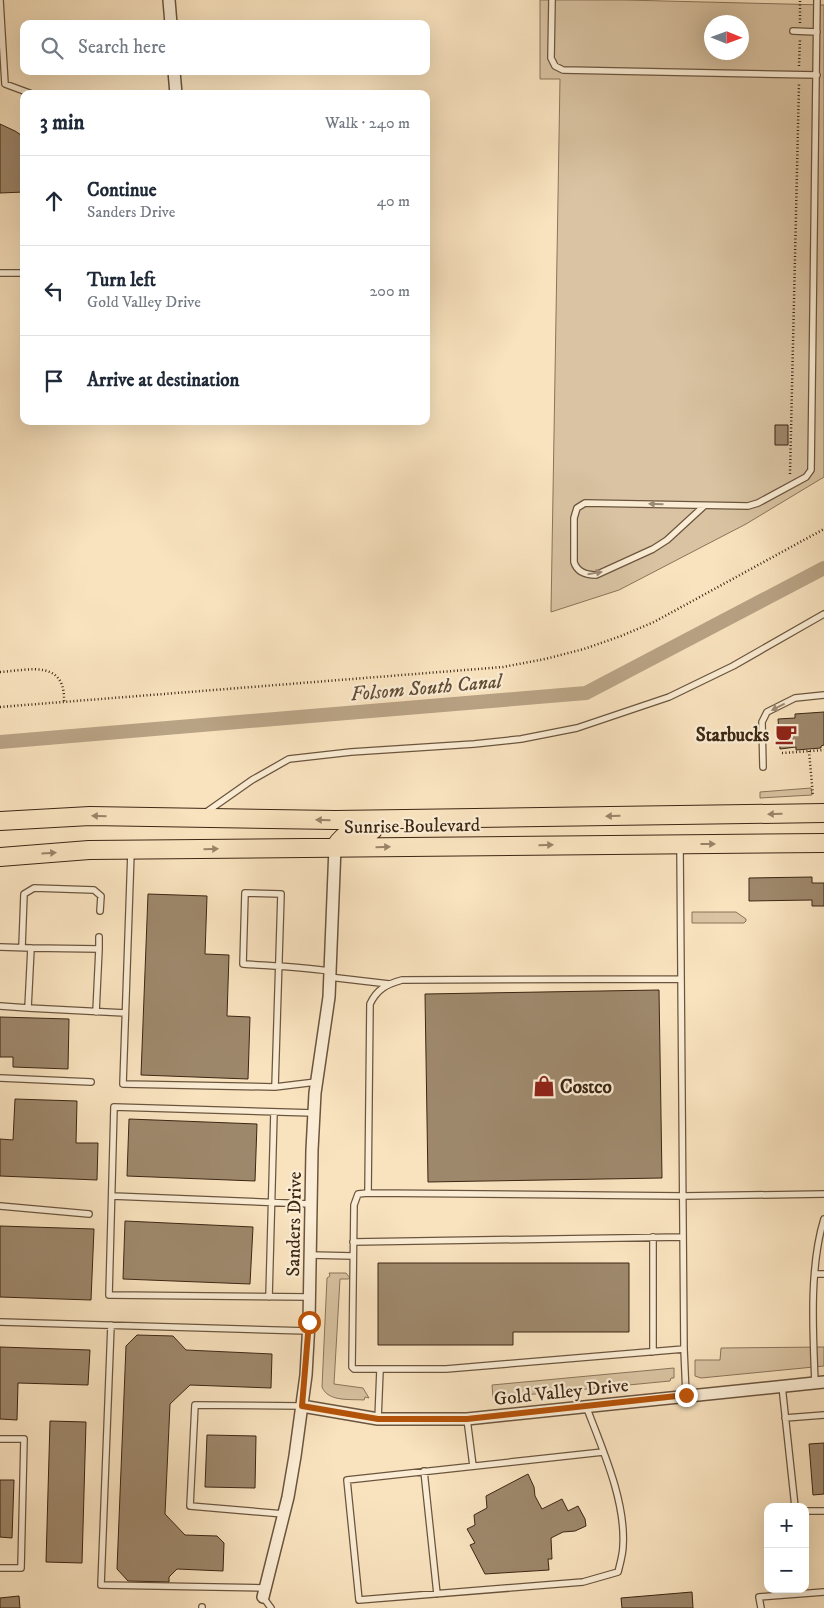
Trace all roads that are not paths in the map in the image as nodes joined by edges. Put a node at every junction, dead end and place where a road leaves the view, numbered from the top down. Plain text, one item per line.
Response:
1 (0, 0) edge
2 (169, 0) edge
3 (552, 0) edge
4 (818, 0) edge
5 (170, 20) edge
6 (797, 31) road end
7 (817, 32) junction
8 (174, 75) edge
9 (817, 75) junction
10 (21, 90) edge
11 (176, 90) edge
12 (0, 273) edge
13 (20, 273) edge
14 (704, 506) junction
15 (824, 614) edge
16 (824, 695) edge
17 (763, 767) dead end
18 (824, 813) edge
19 (199, 818) junction
20 (406, 819) junction
21 (0, 821) edge
22 (824, 843) edge
23 (680, 844) junction
24 (334, 847) junction
25 (131, 850) junction
26 (0, 857) edge
27 (100, 911) dead end
28 (99, 937) dead end
29 (0, 947) edge
30 (22, 947) junction
31 (31, 948) junction
32 (99, 949) junction
33 (280, 967) junction
34 (329, 974) junction
35 (681, 979) junction
36 (389, 984) junction
37 (0, 1006) edge
38 (28, 1008) junction
39 (96, 1012) junction
40 (125, 1013) junction
41 (0, 1078) edge
42 (92, 1082) dead end
43 (316, 1082) junction
44 (275, 1087) junction
45 (274, 1112) junction
46 (314, 1113) junction
47 (368, 1193) junction
48 (824, 1194) edge
49 (112, 1196) junction
50 (683, 1196) junction
51 (272, 1202) junction
52 (311, 1204) junction
53 (0, 1206) edge
54 (89, 1214) dead end
55 (824, 1219) edge
56 (653, 1237) junction
57 (683, 1237) junction
58 (353, 1242) junction
59 (310, 1255) junction
60 (353, 1256) junction
61 (816, 1274) junction
62 (824, 1274) edge
63 (268, 1297) junction
64 (309, 1297) junction
65 (0, 1322) edge
66 (111, 1325) junction
67 (308, 1331) junction
68 (684, 1349) junction
69 (652, 1352) junction
70 (380, 1370) junction
71 (819, 1383) edge
72 (782, 1386) junction
73 (686, 1395) junction
74 (302, 1406) junction
75 (586, 1406) junction
76 (824, 1415) edge
77 (785, 1418) junction
78 (378, 1419) junction
79 (467, 1419) junction
80 (0, 1438) edge
81 (603, 1452) junction
82 (473, 1466) junction
83 (424, 1471) junction
84 (795, 1503) edge
85 (809, 1511) edge
86 (824, 1511) edge
87 (284, 1514) junction
88 (0, 1568) edge
89 (824, 1592) edge
90 (264, 1593) junction
91 (437, 1594) junction
92 (271, 1608) edge
93 (761, 1608) edge

1 - 10 lane
2 - 5 street
3 - 9 lane
4 - 7 lane
6 - 7 lane
7 - 9 lane
8 - 11 street
9 - 14 lane
12 - 13 lane
14 -> 14 lane
15 - 19 lane
16 -> 17 lane
18 -> 20 main road, Sunrise Boulevard
20 -> 19 main road, Sunrise Boulevard
19 -> 21 main road, Sunrise Boulevard
20 - 24 main road
23 -> 22 main road, Sunrise Boulevard
24 -> 23 main road, Sunrise Boulevard
23 - 35 lane
25 -> 24 main road, Sunrise Boulevard
24 - 34 street, Sanders Drive
26 -> 25 main road, Sunrise Boulevard
25 - 40 lane
27 - 30 lane
28 - 32 lane
29 - 30 lane
30 - 31 lane
31 - 32 lane
31 - 38 lane
32 - 39 lane
33 - 33 lane
33 - 34 lane
33 - 44 lane
34 - 36 lane
34 - 43 street, Sanders Drive
35 - 36 lane
35 - 50 lane
36 - 47 lane
37 - 38 lane
38 - 39 lane
39 - 40 lane
40 - 44 lane
41 - 42 lane
43 - 44 lane
43 - 46 street, Sanders Drive
45 - 46 lane
45 - 49 lane
45 - 51 lane
46 - 52 street, Sanders Drive
47 - 50 lane
47 - 58 lane
48 - 50 lane
49 - 51 lane
49 - 63 lane
50 - 57 lane
51 - 52 lane
51 - 63 lane
52 - 59 street, Sanders Drive
53 - 54 lane
55 - 61 lane
56 - 57 lane
56 - 58 lane
56 - 69 lane
57 - 68 lane
58 - 60 lane
59 - 60 lane
59 - 64 street, Sanders Drive
60 - 70 lane
61 - 62 lane
61 - 71 lane
63 - 64 lane
64 - 67 street, Sanders Drive
65 - 66 lane
66 - 67 lane
66 - 90 lane
67 - 74 street, Sanders Drive
68 - 69 lane
68 - 73 lane
69 - 70 lane
70 - 78 lane
71 - 72 street, Gold Valley Drive
72 - 73 street, Gold Valley Drive
72 - 77 lane
73 - 75 street, Gold Valley Drive
74 - 78 street, Gold Valley Drive
74 - 87 street, Sanders Drive
74 - 87 lane
75 - 79 street, Gold Valley Drive
75 - 81 lane
76 - 77 lane
77 - 84 lane
78 - 79 street, Gold Valley Drive
79 - 82 lane
80 - 88 lane
81 - 82 lane
81 - 91 lane
82 - 83 lane
83 - 91 lane
83 - 91 lane
85 - 86 lane
87 - 90 street, Sanders Drive
89 - 93 lane
90 - 92 lane

